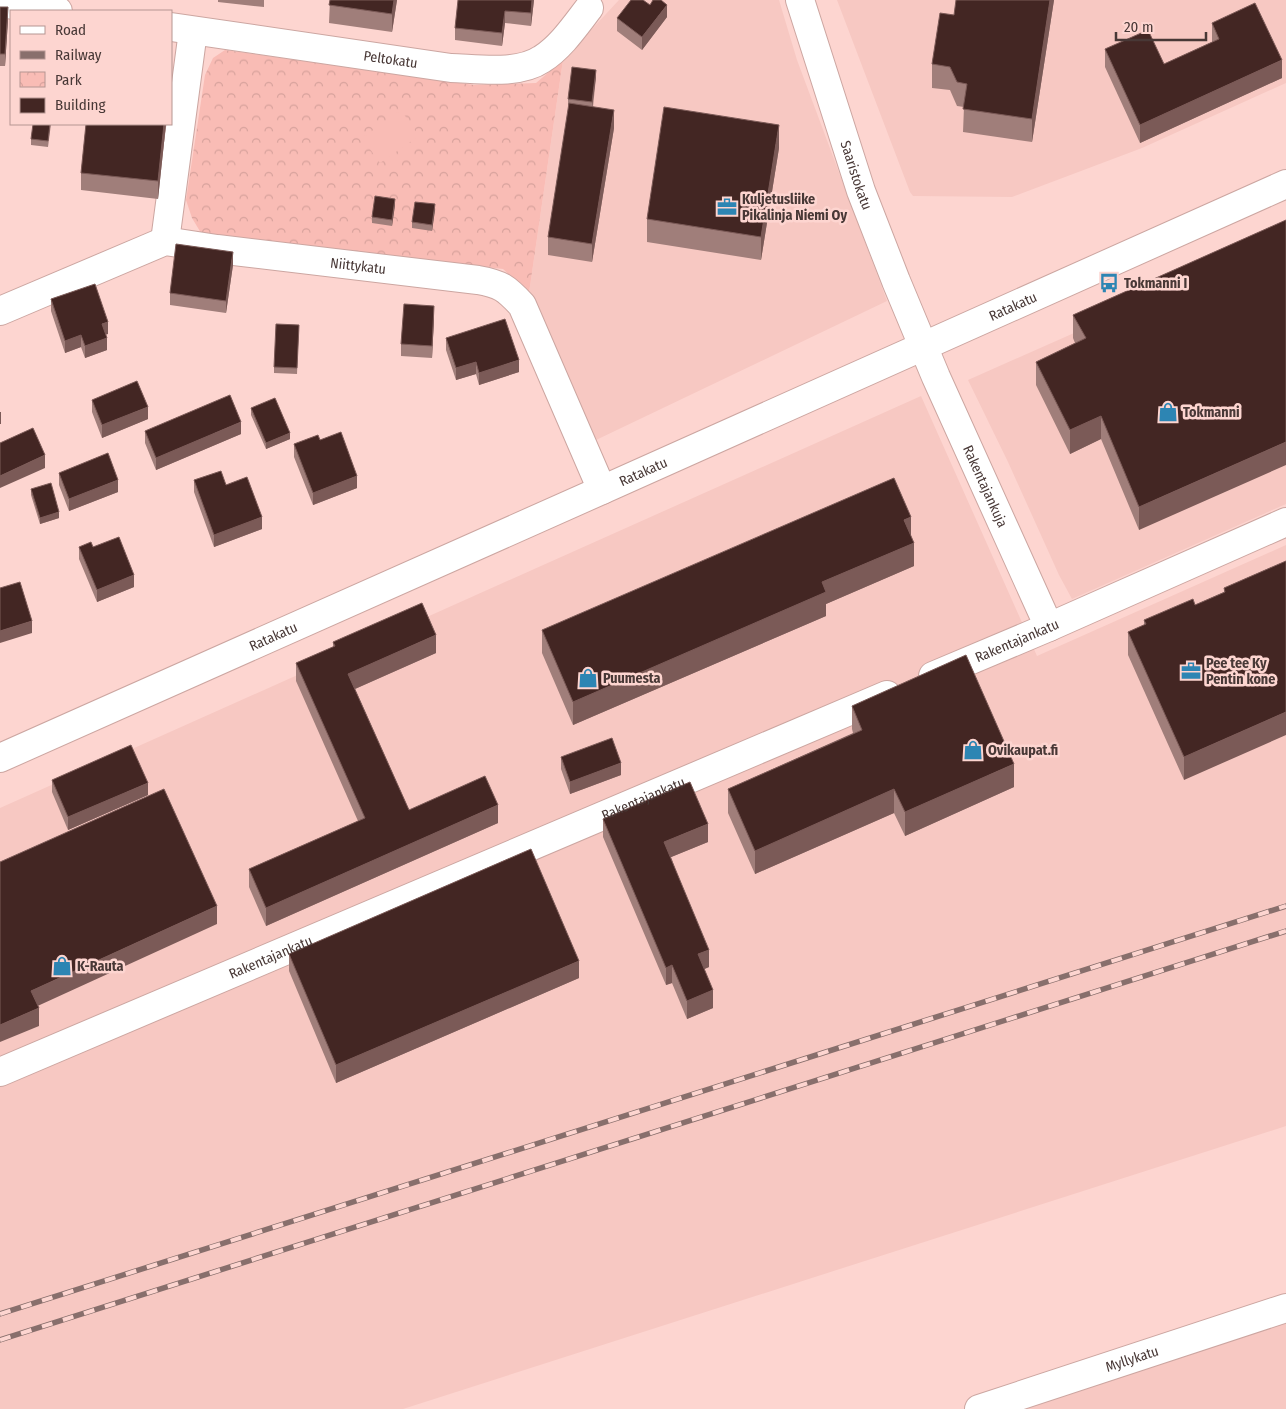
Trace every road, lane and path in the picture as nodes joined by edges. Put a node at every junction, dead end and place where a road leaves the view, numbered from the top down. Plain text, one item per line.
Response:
1 (800, 0) edge
2 (0, 3) edge
3 (589, 8) dead end
4 (51, 10) edge
5 (182, 29) edge
6 (1286, 184) edge
7 (165, 241) junction
8 (0, 311) edge
9 (923, 346) junction
10 (602, 490) junction
11 (1286, 522) edge
12 (1049, 627) junction
13 (0, 758) edge
14 (0, 1072) edge
15 (1286, 1309) edge
16 (979, 1409) edge

1 - 9 street, Saaristokatu
2 - 4 street
3 - 5 street, Peltokatu
5 - 7 street
6 - 9 street, Ratakatu
7 - 8 street
7 - 10 street, Niittykatu
9 - 10 street, Ratakatu
9 - 12 street, Rakentajankuja
10 - 13 street, Ratakatu
11 - 12 street, Rakentajankatu
12 - 14 street, Rakentajankatu
15 - 16 street, Myllykatu

